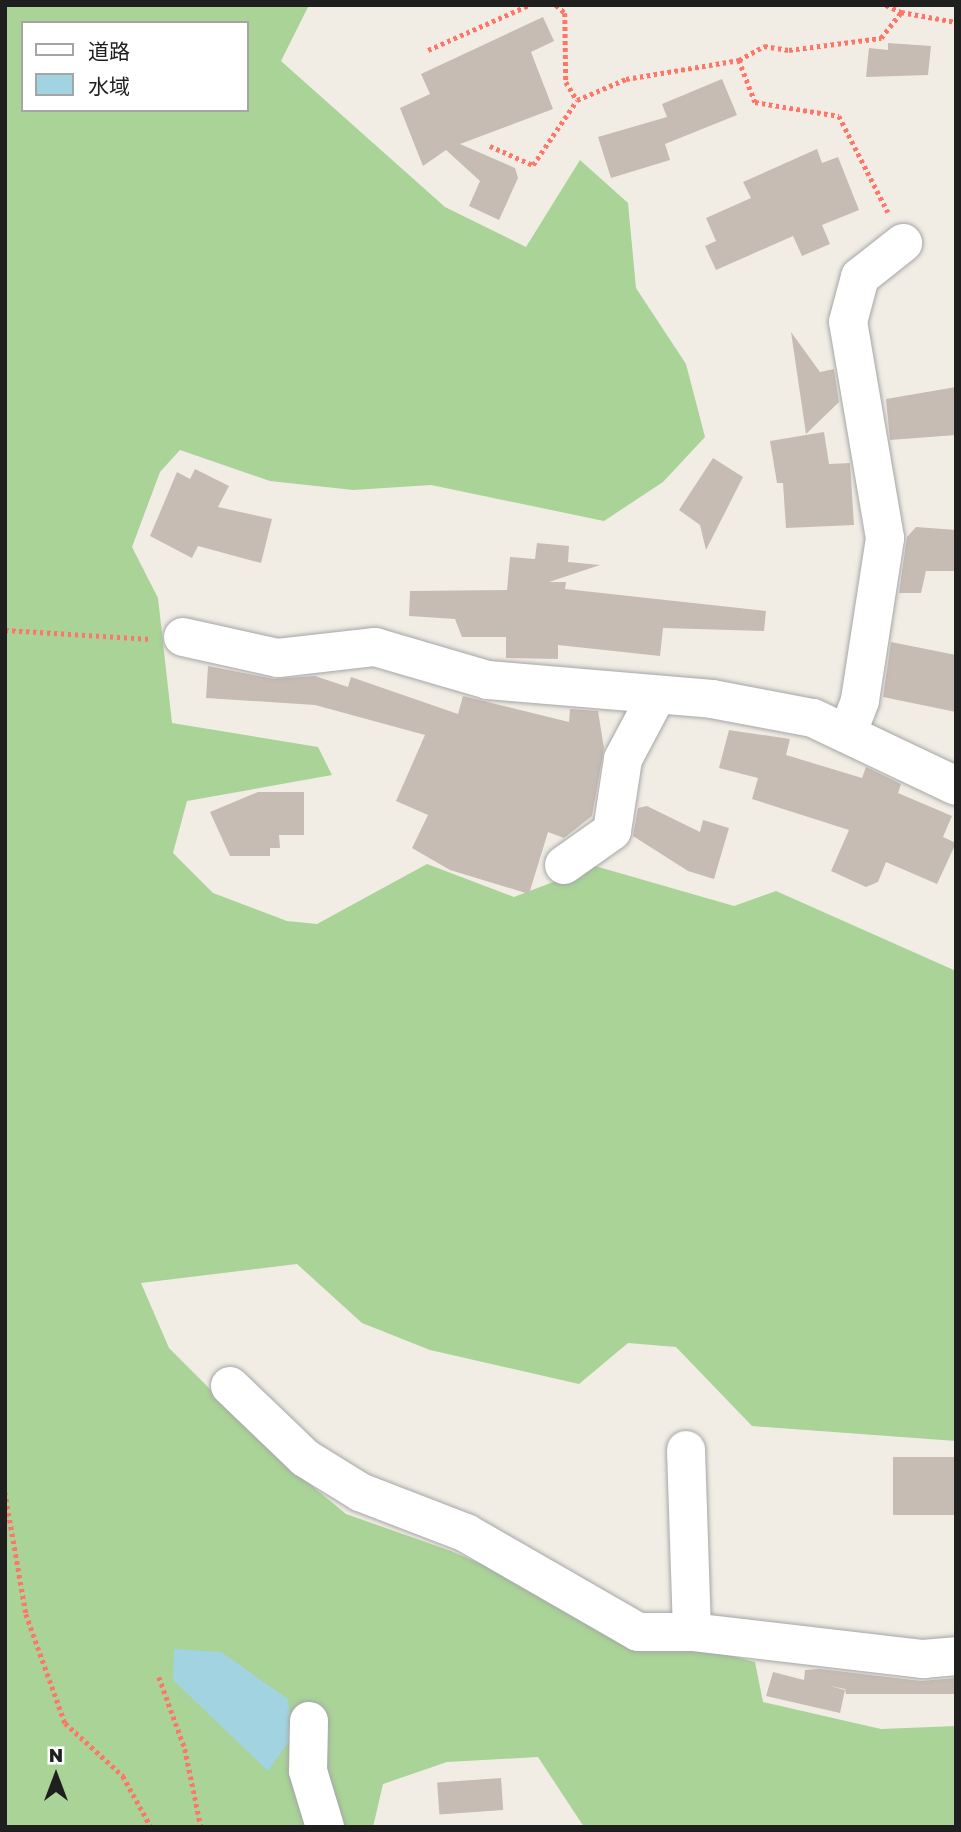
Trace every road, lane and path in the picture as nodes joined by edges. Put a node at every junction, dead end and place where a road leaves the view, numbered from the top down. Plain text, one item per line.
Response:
1 (529, 5) edge
2 (556, 5) edge
3 (886, 5) edge
4 (901, 12) junction
5 (956, 22) edge
6 (429, 50) dead end
7 (739, 60) junction
8 (577, 100) junction
9 (490, 146) dead end
10 (903, 243) joint
11 (5, 630) edge
12 (183, 637) joint
13 (656, 697) junction
14 (848, 733) junction
15 (956, 786) edge
16 (564, 865) dead end
17 (230, 1386) dead end
18 (686, 1450) dead end
19 (5, 1492) edge
20 (692, 1632) junction
21 (956, 1656) edge
22 (159, 1677) dead end
23 (309, 1721) dead end
24 (151, 1827) edge
25 (201, 1827) edge
26 (326, 1827) edge

1 - 6 path
2 - 8 path
3 - 4 path
4 - 5 path
4 - 7 path
7 - 8 path
7 - 10 path
8 - 9 path
10 - 14 street
11 - 12 path
12 - 13 street
13 - 14 street
13 - 16 street
14 - 15 street
17 - 20 street
18 - 20 street
19 - 24 path
20 - 21 street
22 - 25 path
23 - 26 street

